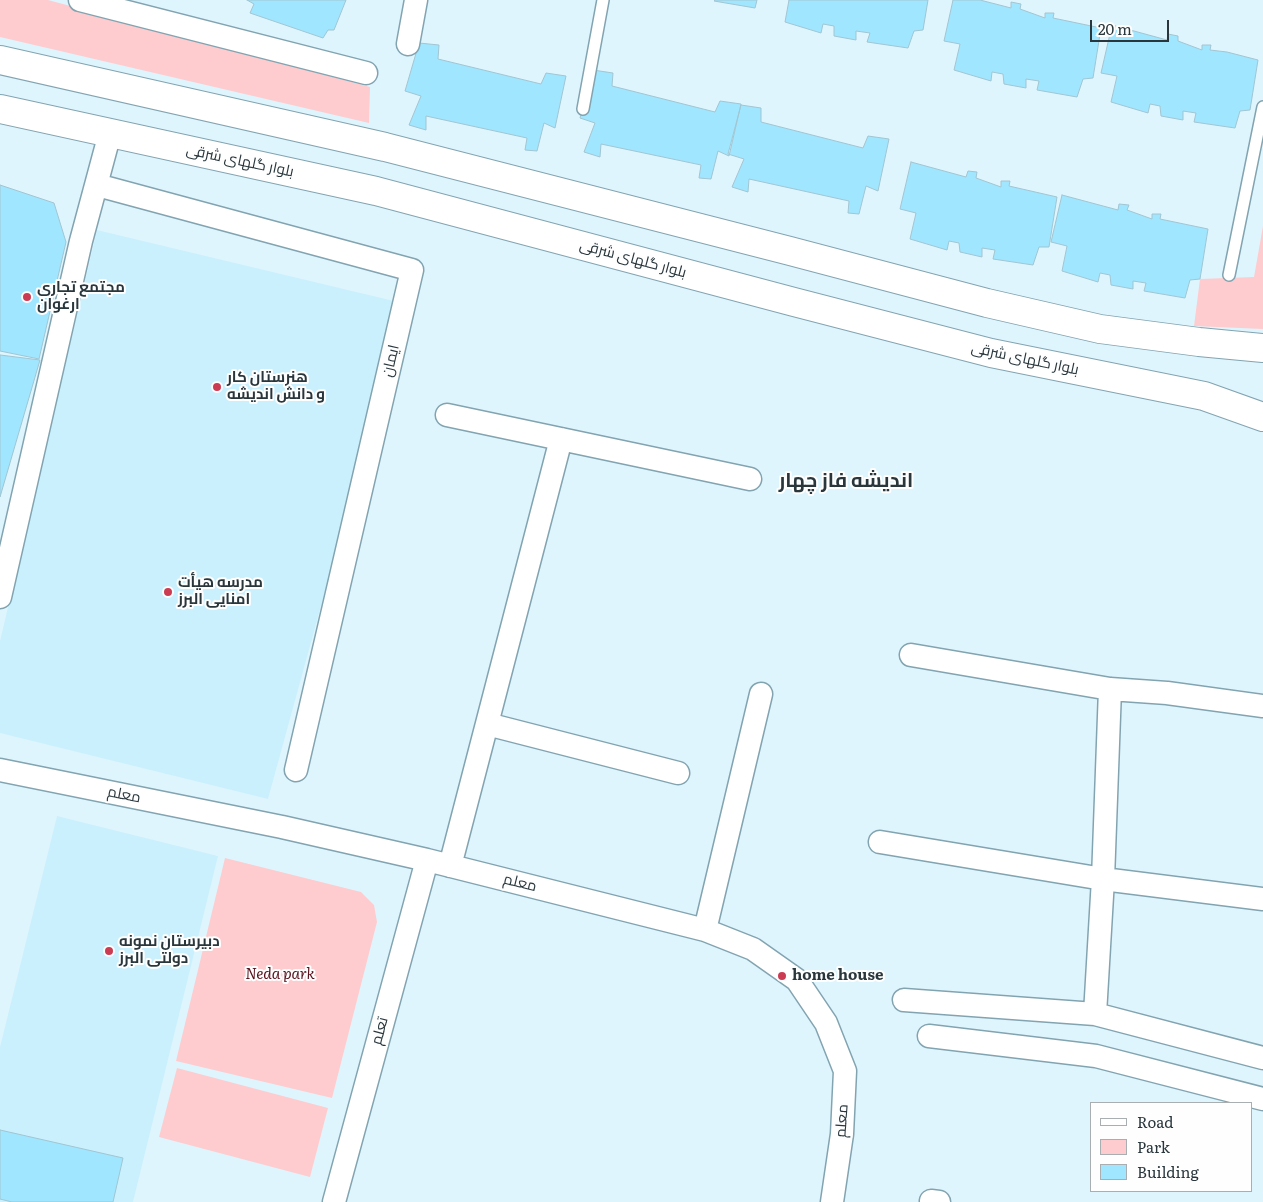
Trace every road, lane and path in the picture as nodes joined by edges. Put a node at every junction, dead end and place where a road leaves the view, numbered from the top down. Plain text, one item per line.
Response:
1 (80, 0) edge
2 (416, 0) edge
3 (603, 0) edge
4 (408, 44) dead end
5 (0, 60) edge
6 (366, 73) dead end
7 (1263, 107) edge
8 (0, 109) edge
9 (583, 109) dead end
10 (110, 133) junction
11 (97, 185) junction
12 (1229, 275) dead end
13 (1263, 348) edge
14 (446, 415) dead end
15 (1263, 417) edge
16 (561, 439) junction
17 (750, 479) dead end
18 (0, 597) edge
19 (910, 655) dead end
20 (1110, 689) junction
21 (761, 694) dead end
22 (1263, 706) edge
23 (487, 724) junction
24 (0, 770) edge
25 (296, 770) dead end
26 (678, 773) dead end
27 (880, 842) dead end
28 (427, 860) junction
29 (450, 866) junction
30 (1103, 879) junction
31 (1263, 899) edge
32 (705, 930) junction
33 (904, 1000) dead end
34 (1095, 1014) junction
35 (930, 1036) dead end
36 (1263, 1058) edge
37 (1263, 1099) edge
38 (334, 1202) edge
39 (832, 1202) edge

1 - 6 street
2 - 4 street
3 - 9 lane
5 - 13 main road
7 - 12 lane
8 - 10 main road, بلوار گلهای شرقی
10 - 11 street
10 - 15 main road, بلوار گلهای شرقی
11 - 18 street
11 - 25 street, ایمان
14 - 16 street
16 - 17 street
16 - 23 street
19 - 20 street
20 - 22 street
20 - 30 street
21 - 32 street
23 - 26 street
23 - 29 street
24 - 28 street, معلم
27 - 30 street
28 - 29 street, معلم
28 - 38 street, تعلم
29 - 32 street, معلم
30 - 31 street
30 - 34 street
32 - 39 street, معلم
33 - 34 street
34 - 36 street
35 - 37 street

